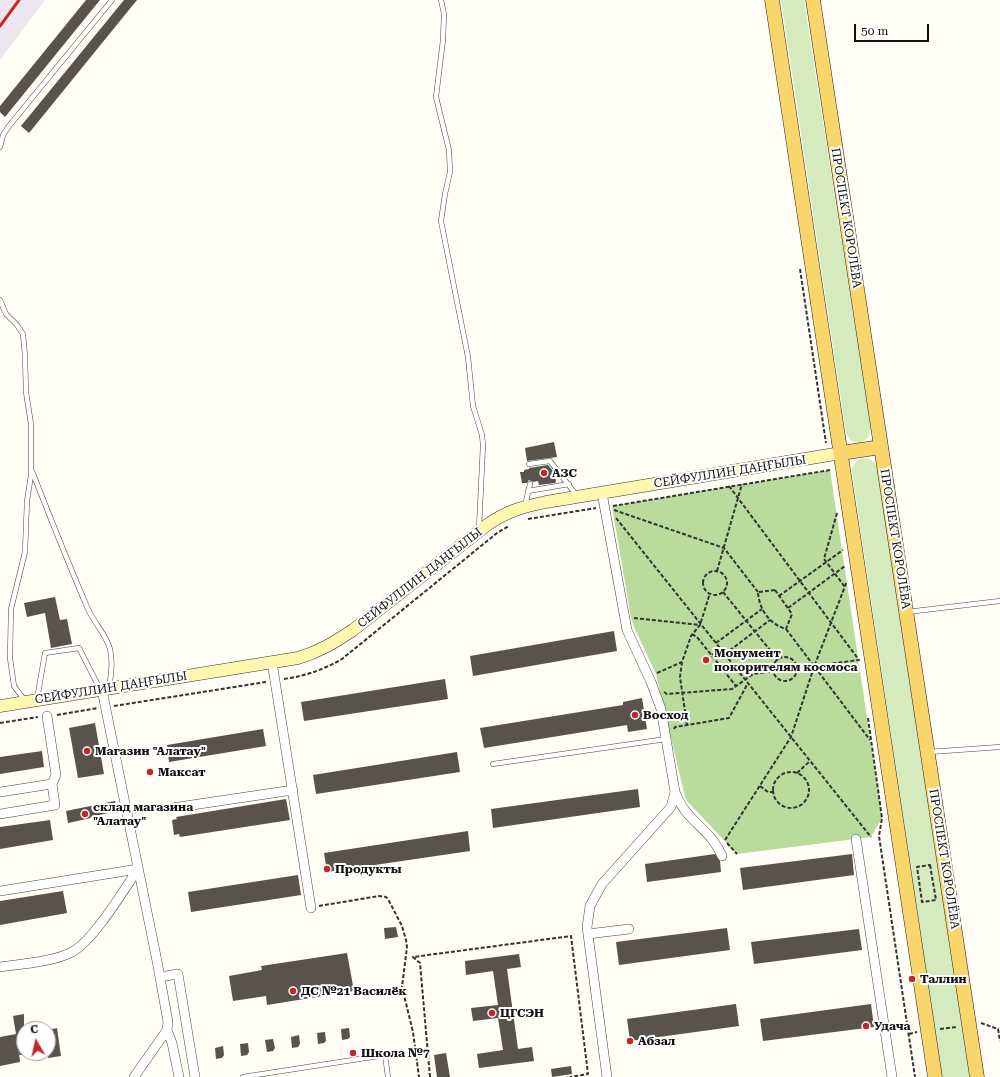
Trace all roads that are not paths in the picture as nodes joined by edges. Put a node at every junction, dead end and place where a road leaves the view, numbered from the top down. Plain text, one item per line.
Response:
1 (112, 0) edge
2 (441, 0) edge
3 (772, 0) edge
4 (813, 0) edge
5 (0, 147) edge
6 (0, 300) edge
7 (881, 447) junction
8 (835, 454) junction
9 (529, 464) dead end
10 (31, 467) junction
11 (530, 484) dead end
12 (568, 484) junction
13 (528, 491) junction
14 (602, 493) junction
15 (578, 497) junction
16 (524, 507) junction
17 (479, 532) junction
18 (1000, 600) edge
19 (906, 612) junction
20 (272, 662) junction
21 (104, 690) junction
22 (32, 701) junction
23 (0, 706) edge
24 (47, 716) road end
25 (666, 739) junction
26 (1000, 747) edge
27 (927, 752) junction
28 (493, 764) dead end
29 (52, 784) junction
30 (293, 790) junction
31 (0, 792) edge
32 (675, 792) junction
33 (172, 808) dead end
34 (0, 814) edge
35 (856, 839) dead end
36 (722, 856) dead end
37 (138, 869) junction
38 (0, 891) edge
39 (311, 908) road end
40 (629, 929) dead end
41 (588, 934) junction
42 (0, 967) edge
43 (160, 977) junction
44 (167, 1030) junction
45 (134, 1077) edge
46 (179, 1077) edge
47 (195, 1077) edge
48 (244, 1077) edge
49 (388, 1077) edge
50 (607, 1077) edge
51 (892, 1077) edge
52 (935, 1077) edge
53 (977, 1077) edge

1 - 5 lane
2 - 17 lane
3 - 8 main road
4 - 7 main road, ПРОСПЕКТ КОРОЛЁВА
6 - 10 lane
7 - 8 main road
7 - 19 main road, ПРОСПЕКТ КОРОЛЁВА
8 - 14 street, СЕЙФУЛЛИН ДАҢҒЫЛЫ
8 - 52 main road
9 - 12 lane
10 - 21 lane
10 - 22 lane
11 - 13 lane
12 - 13 lane
12 - 15 lane
13 - 16 lane
14 - 15 street, СЕЙФУЛЛИН ДАҢҒЫЛЫ
14 - 25 street
15 - 16 street, СЕЙФУЛЛИН ДАҢҒЫЛЫ
16 - 17 street, СЕЙФУЛЛИН ДАҢҒЫЛЫ
17 - 20 street, СЕЙФУЛЛИН ДАҢҒЫЛЫ
18 - 19 lane
19 - 27 main road, ПРОСПЕКТ КОРОЛЁВА
20 - 21 street, СЕЙФУЛЛИН ДАҢҒЫЛЫ
20 - 30 street
21 - 22 street, СЕЙФУЛЛИН ДАҢҒЫЛЫ
21 - 22 lane
21 - 37 street
22 - 23 street, СЕЙФУЛЛИН ДАҢҒЫЛЫ
24 - 29 street
25 - 28 lane
25 - 32 street
26 - 27 lane
27 - 53 main road, ПРОСПЕКТ КОРОЛЁВА
29 - 31 street
29 - 34 street
30 - 33 street
30 - 39 street
32 - 36 street
32 - 41 street
35 - 51 street
37 - 38 street
37 - 42 street
37 - 43 street
40 - 41 street
41 - 50 street
43 - 44 street
43 - 47 street
44 - 45 street
44 - 46 street
48 - 49 lane

